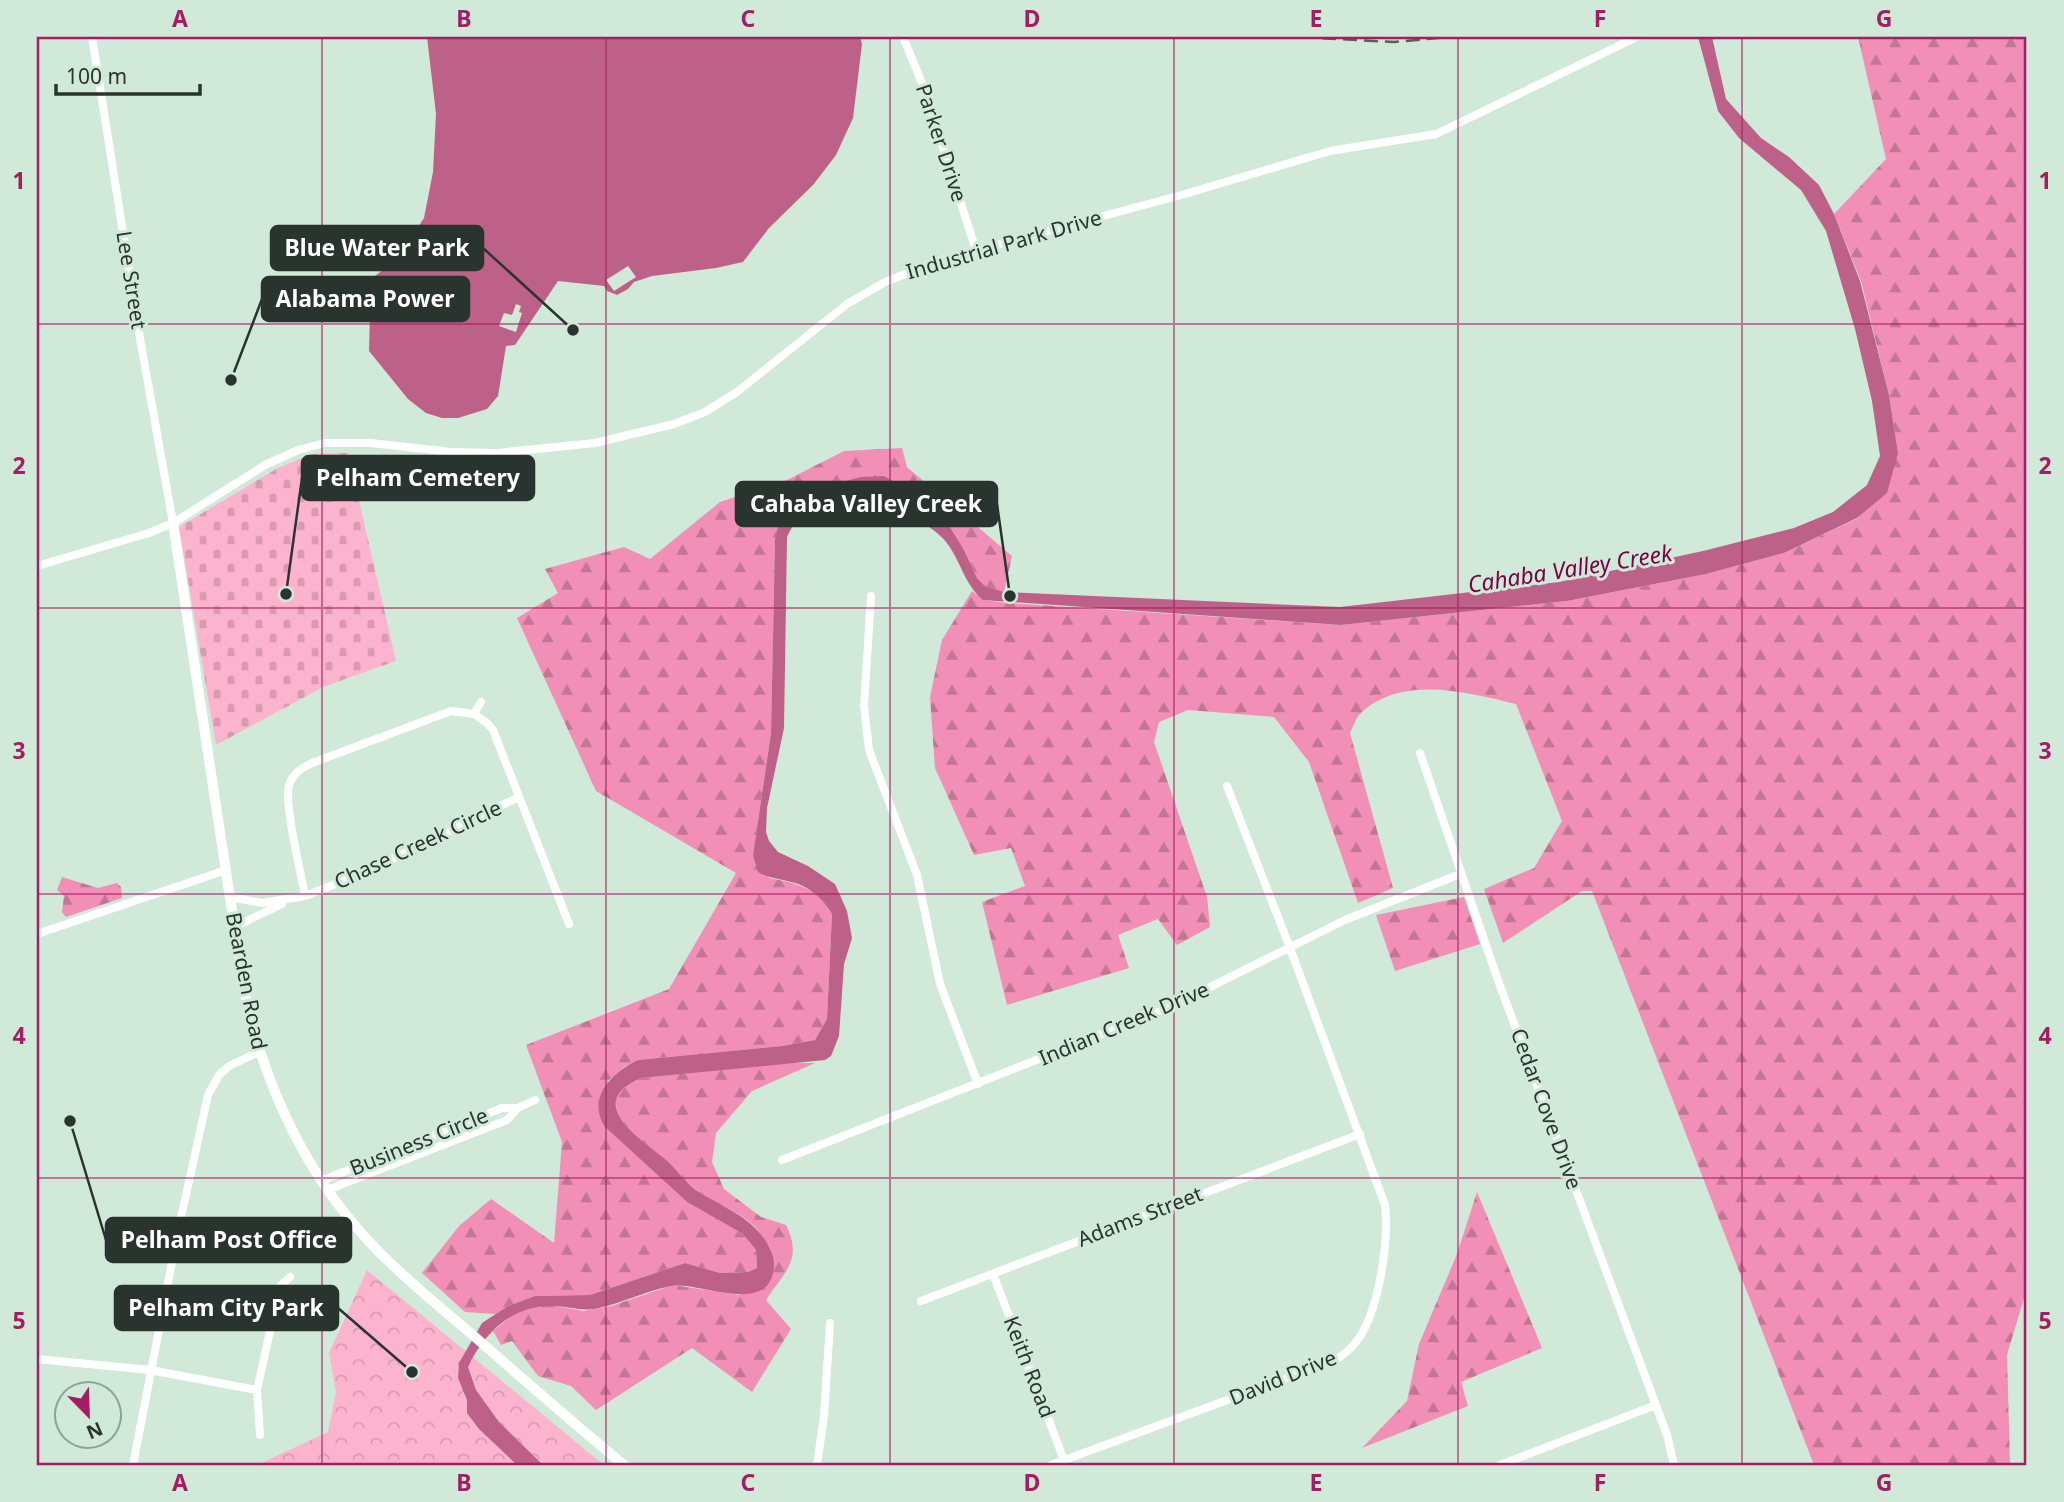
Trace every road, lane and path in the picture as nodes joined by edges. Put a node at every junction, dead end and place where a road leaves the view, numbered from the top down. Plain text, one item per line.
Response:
1 (92, 37) edge
2 (903, 37) edge
3 (1637, 37) edge
4 (976, 250) junction
5 (173, 523) junction
6 (37, 566) edge
7 (871, 596) dead end
8 (481, 702) dead end
9 (474, 714) junction
10 (1420, 753) dead end
11 (1227, 786) dead end
12 (519, 797) junction
13 (226, 870) junction
14 (1460, 874) junction
15 (305, 896) junction
16 (230, 897) junction
17 (291, 900) junction
18 (569, 924) dead end
19 (234, 927) junction
20 (37, 934) edge
21 (1290, 948) junction
22 (259, 1052) junction
23 (978, 1084) junction
24 (535, 1100) dead end
25 (1360, 1134) junction
26 (782, 1160) dead end
27 (324, 1185) junction
28 (993, 1274) junction
29 (290, 1277) dead end
30 (921, 1301) dead end
31 (830, 1323) dead end
32 (37, 1359) edge
33 (150, 1370) junction
34 (257, 1390) junction
35 (1656, 1405) junction
36 (260, 1435) dead end
37 (1064, 1460) junction
38 (133, 1465) edge
39 (624, 1465) edge
40 (817, 1465) edge
41 (1051, 1465) edge
42 (1500, 1465) edge
43 (1674, 1465) edge

1 - 5 street, Lee Street
2 - 4 street, Parker Drive
3 - 4 street, Industrial Park Drive
4 - 5 street, Industrial Park Drive
5 - 6 street, Industrial Park Drive
5 - 13 street, Bearden Road
7 - 23 street
8 - 9 street
9 - 12 street, Chase Creek Circle
9 - 15 street, Chase Creek Circle
10 - 14 street, Cedar Cove Drive
11 - 21 street, David Drive
12 - 15 street, Chase Creek Circle
12 - 18 street
13 - 16 street, Bearden Road
13 - 20 street
14 - 21 street, Indian Creek Drive
14 - 35 street, Cedar Cove Drive
15 - 17 street, Chase Creek Circle
16 - 17 street, Chase Creek Circle
16 - 19 street, Bearden Road
17 - 19 street, Chase Creek Circle
19 - 22 street, Bearden Road
21 - 23 street, Indian Creek Drive
21 - 25 street, David Drive
22 - 27 street, Bearden Road
22 - 33 street
23 - 26 street, Indian Creek Drive
24 - 27 street, Business Circle
25 - 28 street, Adams Street
25 - 37 street, David Drive
27 - 39 street, Bearden Road
28 - 30 street, Adams Street
28 - 37 street, Keith Road
29 - 34 street
31 - 40 street
32 - 33 street
33 - 34 street
33 - 38 street
34 - 36 street
35 - 42 street
35 - 43 street, Cedar Cove Drive
37 - 41 street, David Drive

